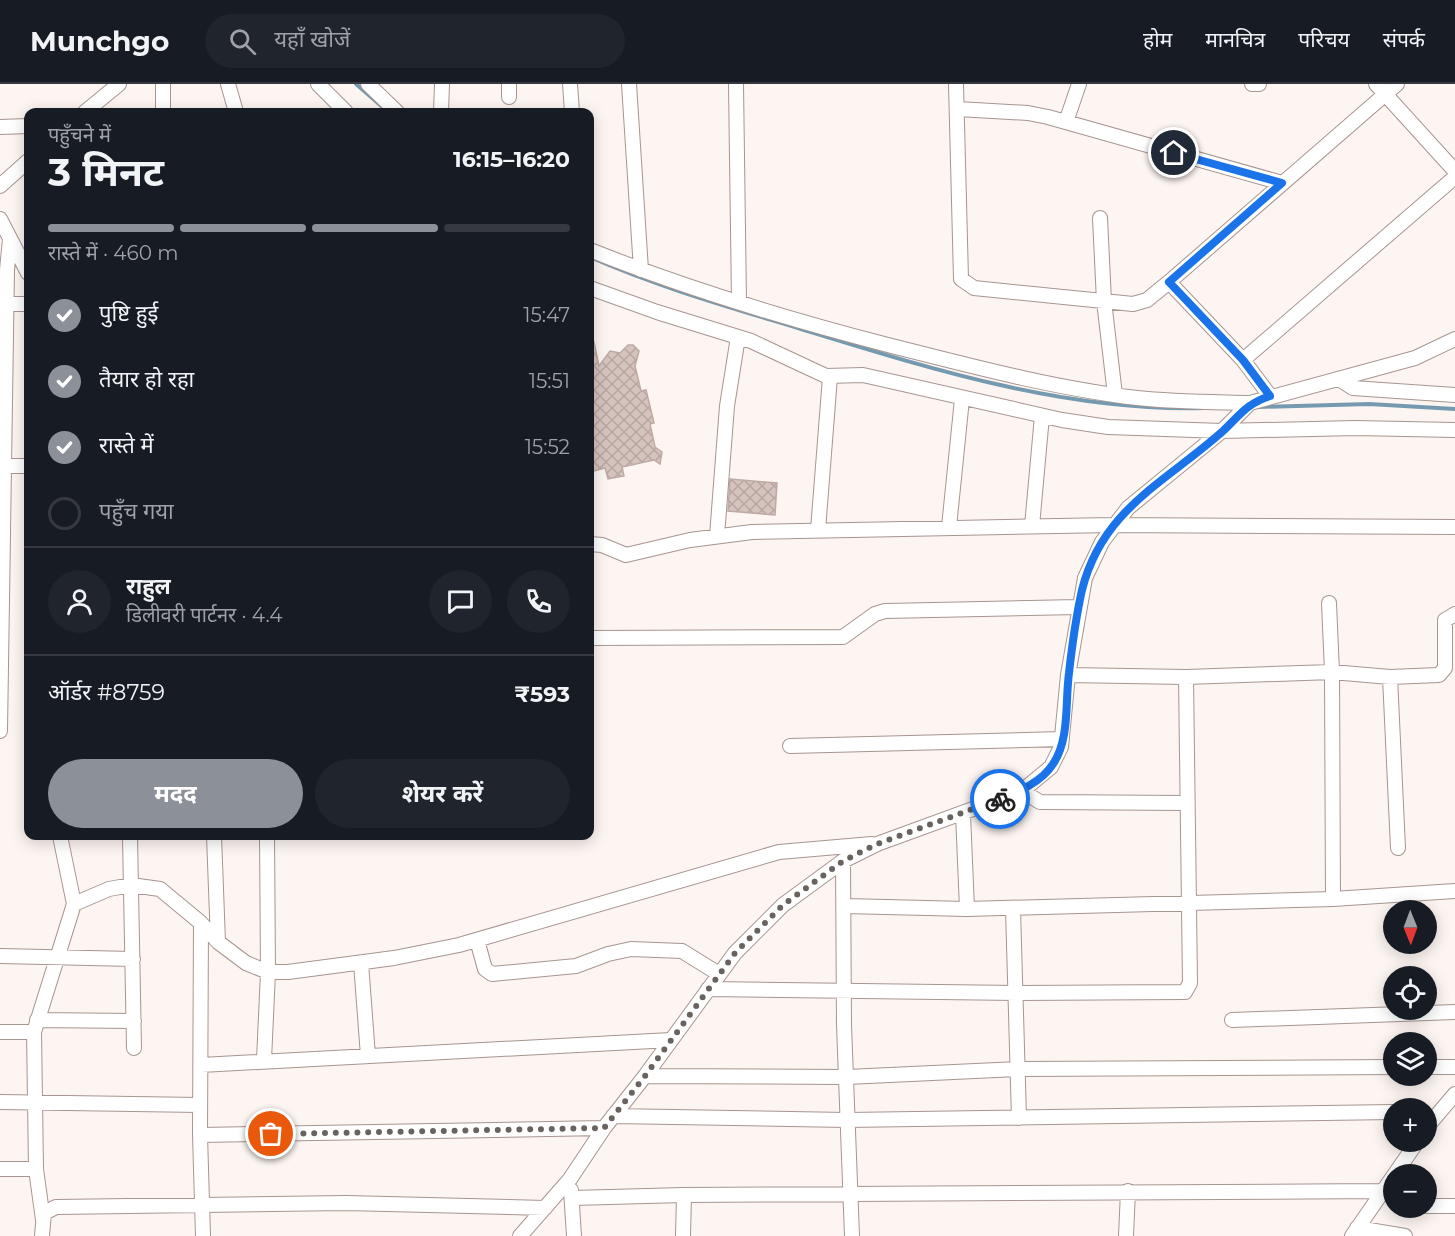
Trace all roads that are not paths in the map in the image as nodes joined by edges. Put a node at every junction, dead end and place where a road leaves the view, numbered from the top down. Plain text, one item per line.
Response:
1 (118, 84) edge
2 (163, 84) edge
3 (228, 84) edge
4 (318, 84) edge
5 (368, 84) edge
6 (442, 84) edge
7 (570, 84) edge
8 (629, 84) edge
9 (736, 84) edge
10 (956, 84) edge
11 (1080, 84) edge
12 (1252, 84) edge
13 (1259, 84) edge
14 (1397, 84) edge
15 (1381, 89) edge
16 (90, 108) edge
17 (163, 108) edge
18 (235, 108) edge
19 (342, 108) edge
20 (393, 108) edge
21 (441, 108) edge
22 (572, 108) edge
23 (958, 109) junction
24 (1066, 122) junction
25 (24, 126) edge
26 (0, 127) edge
27 (24, 165) edge
28 (1455, 171) edge
29 (1455, 177) edge
30 (1282, 183) junction
31 (0, 186) edge
32 (1100, 218) dead end
33 (0, 219) edge
34 (10, 239) junction
35 (594, 252) edge
36 (24, 265) edge
37 (640, 270) junction
38 (1169, 282) junction
39 (594, 289) edge
40 (1104, 301) junction
41 (739, 302) junction
42 (6, 304) junction
43 (24, 304) edge
44 (738, 337) junction
45 (1455, 339) edge
46 (1243, 360) junction
47 (830, 377) junction
48 (1339, 379) junction
49 (1115, 395) junction
50 (1455, 395) edge
51 (1270, 396) junction
52 (962, 399) junction
53 (1249, 404) junction
54 (1042, 416) junction
55 (1225, 429) junction
56 (1455, 430) edge
57 (1, 466) edge
58 (24, 466) edge
59 (1112, 525) junction
60 (1032, 526) junction
61 (949, 527) junction
62 (1455, 527) edge
63 (818, 530) junction
64 (717, 536) junction
65 (594, 544) edge
66 (1329, 603) dead end
67 (1078, 607) junction
68 (1455, 614) edge
69 (594, 638) edge
70 (1, 663) edge
71 (1332, 672) junction
72 (1068, 675) junction
73 (1449, 676) edge
74 (1186, 677) junction
75 (1390, 677) junction
76 (0, 731) edge
77 (1062, 739) junction
78 (789, 746) dead end
79 (1022, 791) junction
80 (1186, 803) junction
81 (963, 813) junction
82 (61, 840) edge
83 (130, 840) edge
84 (214, 840) edge
85 (267, 840) edge
86 (877, 844) junction
87 (1398, 848) dead end
88 (843, 861) junction
89 (131, 885) junction
90 (1455, 891) edge
91 (1333, 899) junction
92 (74, 904) junction
93 (1189, 904) junction
94 (845, 906) junction
95 (967, 909) junction
96 (1013, 909) junction
97 (201, 923) junction
98 (477, 940) junction
99 (218, 942) junction
100 (0, 956) edge
101 (57, 956) junction
102 (133, 959) junction
103 (361, 963) junction
104 (268, 972) junction
105 (719, 974) junction
106 (708, 989) junction
107 (844, 991) junction
108 (1017, 993) junction
109 (1455, 1012) edge
110 (1232, 1020) dead end
111 (134, 1021) junction
112 (35, 1026) junction
113 (0, 1032) edge
114 (671, 1040) junction
115 (134, 1048) dead end
116 (368, 1056) junction
117 (264, 1060) junction
118 (201, 1065) junction
119 (1437, 1067) edge
120 (1455, 1067) edge
121 (1383, 1068) edge
122 (1020, 1069) junction
123 (645, 1076) junction
124 (847, 1077) junction
125 (1455, 1094) edge
126 (0, 1102) edge
127 (33, 1103) junction
128 (200, 1105) junction
129 (1437, 1108) edge
130 (1455, 1110) edge
131 (1383, 1112) edge
132 (1437, 1112) edge
133 (613, 1116) junction
134 (1019, 1118) junction
135 (847, 1120) junction
136 (604, 1128) junction
137 (200, 1136) junction
138 (0, 1168) edge
139 (36, 1169) junction
140 (570, 1179) junction
141 (1383, 1189) edge
142 (1128, 1191) junction
143 (1383, 1194) edge
144 (684, 1195) junction
145 (851, 1196) junction
146 (572, 1198) junction
147 (203, 1206) junction
148 (1437, 1206) edge
149 (1455, 1206) edge
150 (544, 1208) junction
151 (43, 1220) junction
152 (1354, 1232) edge
153 (42, 1236) edge
154 (203, 1236) edge
155 (520, 1236) edge
156 (574, 1236) edge
157 (683, 1236) edge
158 (852, 1236) edge
159 (1126, 1236) edge
160 (1405, 1236) edge

1 - 16 street
2 - 17 street
3 - 18 street
4 - 19 street
5 - 20 street
6 - 21 street
7 - 22 street
8 - 37 street
9 - 41 street
10 - 23 street
11 - 24 street
12 - 13 street
14 - 15 street
15 - 28 street
15 - 30 street
23 - 24 street
23 - 40 street
24 - 30 street
25 - 26 street
27 - 31 street
29 - 46 street
30 - 38 street
32 - 40 street
33 - 34 street
34 - 36 street
34 - 42 street
35 - 37 street
37 - 41 street
38 - 40 street
38 - 46 street
39 - 44 street
40 - 49 street
41 - 49 street
42 - 43 street
42 - 57 street
44 - 47 street
44 - 64 street
45 - 48 street
46 - 51 street
47 - 52 street
47 - 63 street
48 - 50 street
48 - 51 street
49 - 53 street
51 - 53 street
52 - 54 street
52 - 61 street
53 - 55 street
54 - 55 street
54 - 60 street
55 - 56 street
55 - 59 street
57 - 58 street
57 - 70 street
59 - 60 street
59 - 62 street
59 - 67 street
60 - 61 street
61 - 63 street
63 - 64 street
64 - 65 street
66 - 71 street
67 - 69 street
67 - 72 street
68 - 73 street
70 - 76 street
71 - 74 street
71 - 75 street
71 - 91 street
72 - 74 street
72 - 77 street
73 - 75 street
74 - 80 street
75 - 87 street
77 - 78 street
77 - 79 street
79 - 80 street
79 - 81 street
80 - 93 street
81 - 86 street
81 - 95 street
82 - 92 street
83 - 89 street
84 - 99 street
85 - 104 street
86 - 88 street
86 - 98 street
88 - 94 street
88 - 105 street
89 - 92 street
89 - 97 street
89 - 102 street
90 - 91 street
91 - 93 street
92 - 101 street
93 - 96 street
93 - 108 street
94 - 95 street
94 - 107 street
95 - 96 street
96 - 108 street
97 - 99 street
97 - 118 street
98 - 103 street
98 - 105 street
99 - 104 street
100 - 101 street
101 - 102 street
101 - 112 street
102 - 111 street
103 - 104 street
103 - 116 street
104 - 117 street
105 - 106 street
106 - 107 street
106 - 114 street
107 - 108 street
107 - 124 street
108 - 122 street
109 - 110 street
111 - 112 street
111 - 115 street
112 - 113 street
112 - 127 street
114 - 116 street
114 - 123 street
116 - 117 street
117 - 118 street
118 - 128 street
119 - 120 street
121 - 122 street
122 - 124 street
122 - 134 street
123 - 124 street
123 - 133 street
124 - 135 street
125 - 129 street
126 - 127 street
127 - 128 street
127 - 139 street
128 - 137 street
130 - 132 street
131 - 134 street
133 - 135 street
133 - 136 street
134 - 135 street
135 - 145 street
136 - 137 street
136 - 140 street
137 - 147 street
138 - 139 street
139 - 151 street
140 - 146 street
140 - 150 street
141 - 142 street
142 - 145 street
142 - 159 street
143 - 152 street
144 - 145 street
144 - 146 street
144 - 157 street
145 - 158 street
146 - 156 street
147 - 150 street
147 - 151 street
147 - 154 street
148 - 149 street
150 - 155 street
151 - 153 street
152 - 160 street

